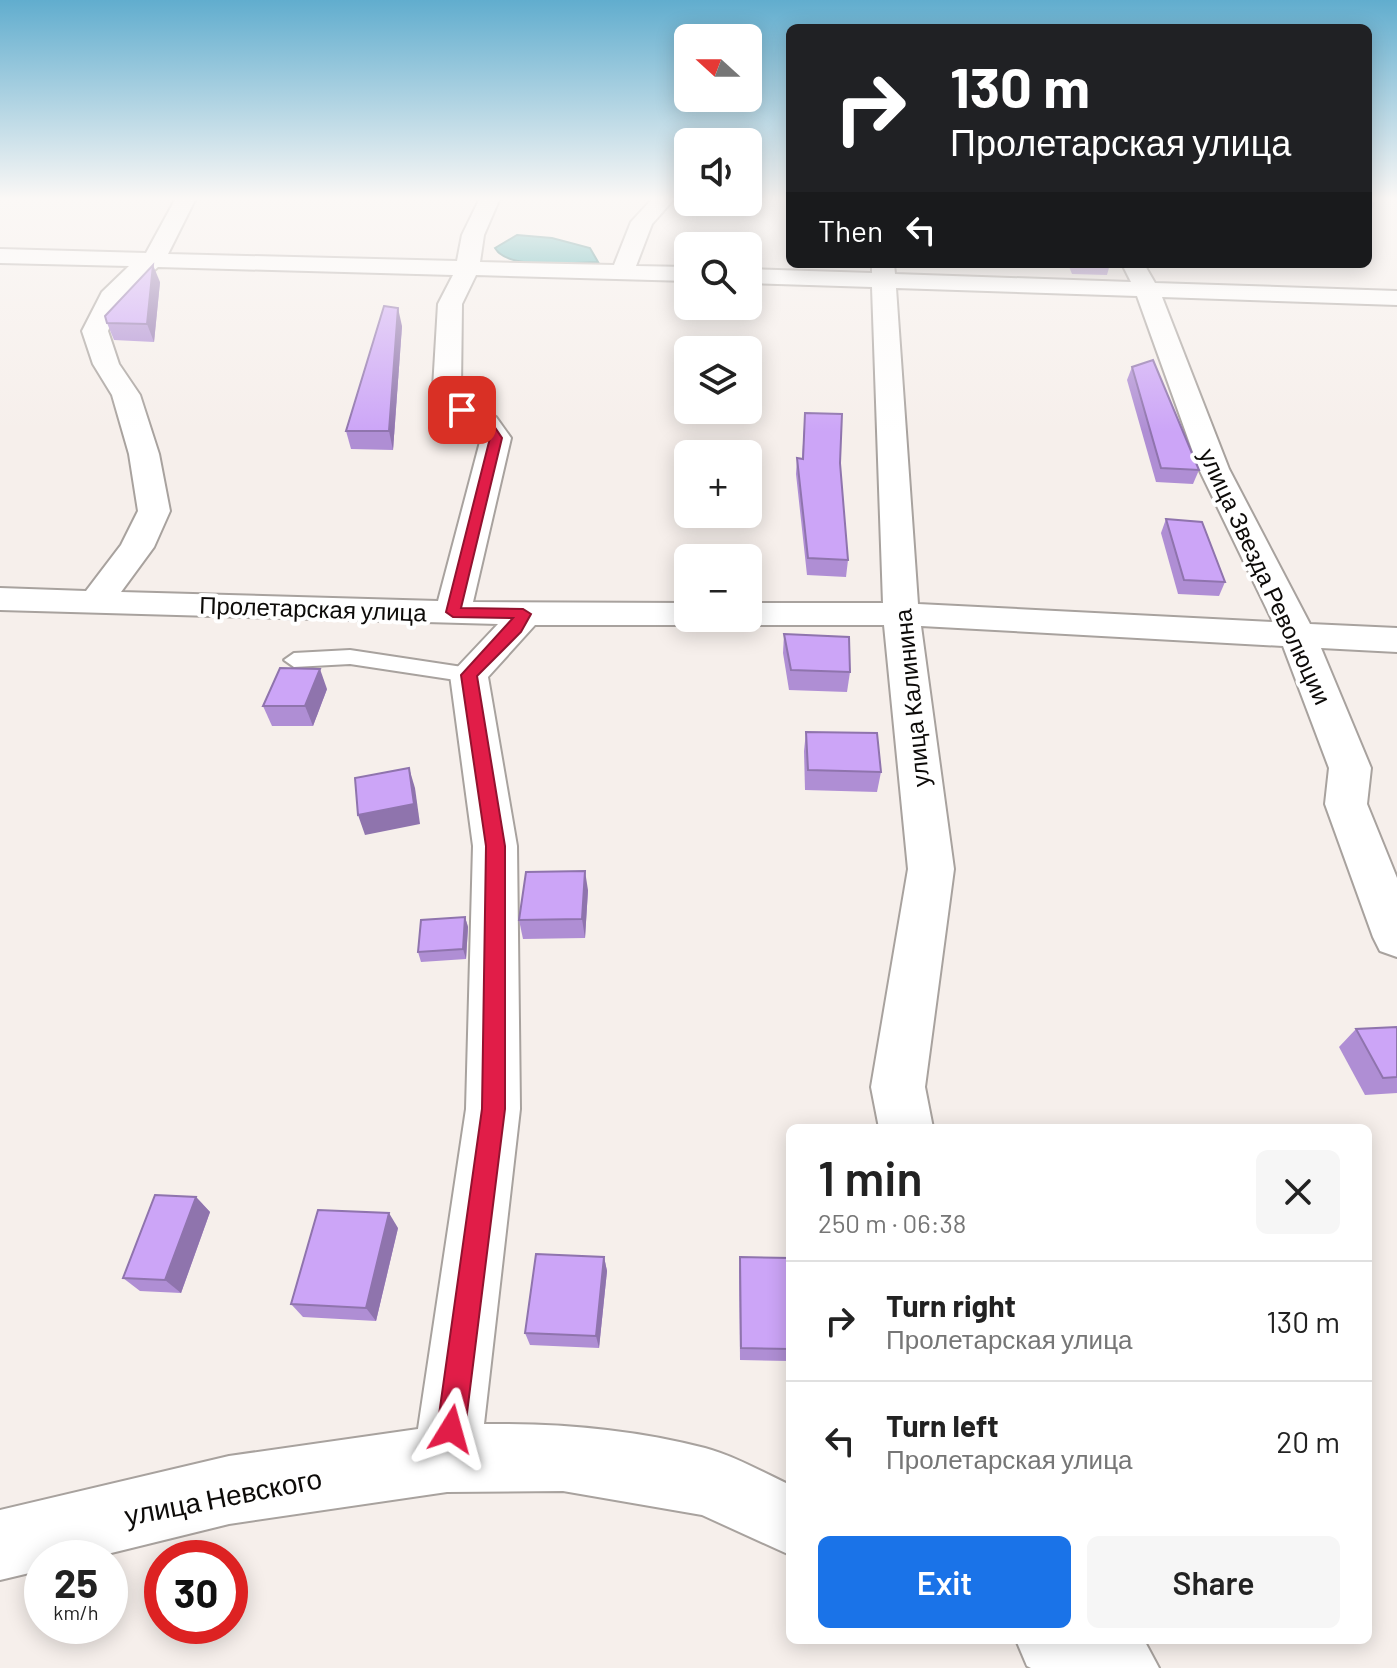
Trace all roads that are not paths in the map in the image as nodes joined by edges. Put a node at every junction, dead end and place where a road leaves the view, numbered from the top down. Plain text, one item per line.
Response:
1 (130, 276) edge
2 (464, 276) edge
3 (884, 276) edge
4 (1081, 276) edge
5 (1378, 276) edge
6 (1140, 277) edge
7 (1397, 298) edge
8 (1, 600) edge
9 (96, 602) junction
10 (453, 612) junction
11 (523, 614) junction
12 (674, 614) edge
13 (762, 614) edge
14 (901, 614) junction
15 (1298, 636) junction
16 (1397, 640) edge
17 (294, 660) dead end
18 (469, 675) junction
19 (1397, 937) edge
20 (905, 1124) edge
21 (447, 1458) junction
22 (786, 1518) edge
23 (0, 1545) edge

1 - 9 street
2 - 10 street
3 - 14 street, улица Калинина
4 - 6 street
5 - 7 street
6 - 7 street
6 - 15 street, улица Звезда Революции
8 - 9 street, Пролетарская улица
9 - 10 street, Пролетарская улица
10 - 11 street, Пролетарская улица
11 - 12 street, Пролетарская улица
11 - 18 street
13 - 14 street
14 - 15 street
14 - 20 street, улица Калинина
15 - 16 street
15 - 19 street, улица Звезда Революции
17 - 18 lane
18 - 21 street
21 - 22 street, улица Невского
21 - 23 street, улица Невского

